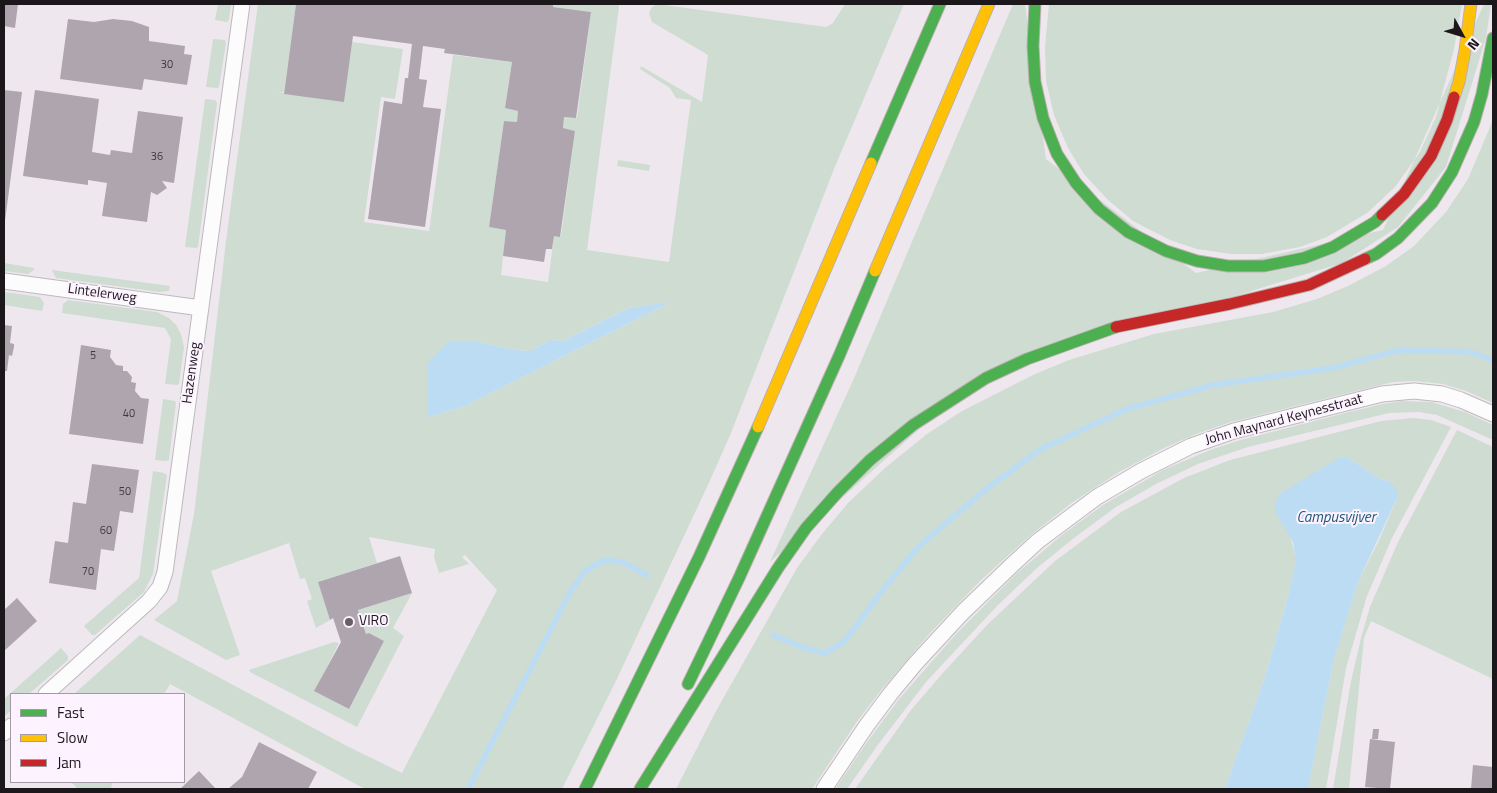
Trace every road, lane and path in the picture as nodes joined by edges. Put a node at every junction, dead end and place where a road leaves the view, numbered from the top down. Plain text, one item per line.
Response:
1 (242, 4) edge
2 (940, 4) edge
3 (989, 4) edge
4 (1036, 4) edge
5 (1471, 4) edge
6 (1493, 38) edge
7 (4, 281) edge
8 (201, 308) junction
9 (1493, 414) edge
10 (47, 693) edge
11 (684, 693) dead end
12 (676, 710) dead end
13 (585, 789) edge
14 (639, 789) edge
15 (824, 789) edge

1 - 8 street, Hazenweg
2 - 13 highway
3 - 11 highway
4 - 5 highway
6 - 14 highway
7 - 8 street, Lintelerweg
8 - 10 street, Hazenweg
9 - 15 street, John Maynard Keynesstraat
12 - 14 highway

